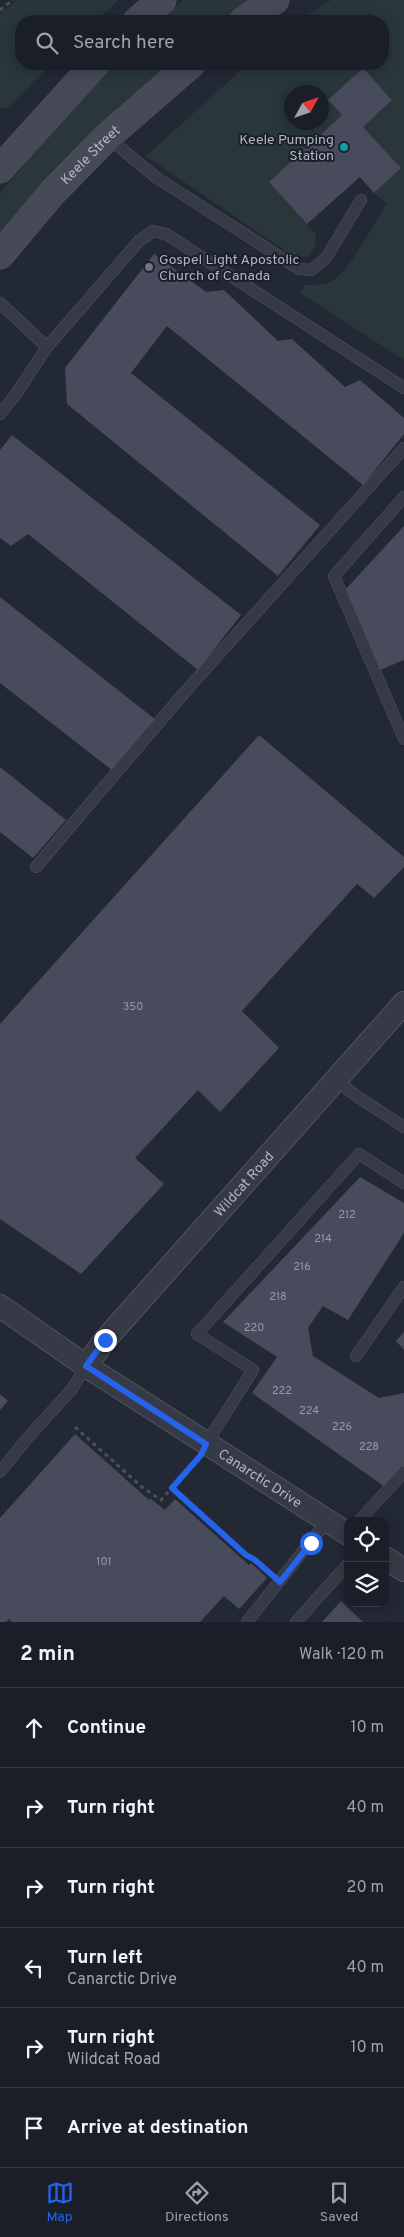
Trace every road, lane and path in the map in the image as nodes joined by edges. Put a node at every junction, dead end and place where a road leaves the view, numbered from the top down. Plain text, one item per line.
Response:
1 (13, 0) edge
2 (162, 0) edge
3 (275, 0) edge
4 (0, 10) edge
5 (145, 15) edge
6 (252, 15) edge
7 (89, 70) edge
8 (184, 70) edge
9 (107, 138) junction
10 (3, 158) edge
11 (361, 200) dead end
12 (0, 255) edge
13 (0, 303) edge
14 (47, 347) junction
15 (404, 388) edge
16 (0, 414) edge
17 (404, 448) edge
18 (404, 497) edge
19 (404, 739) edge
20 (36, 867) dead end
21 (404, 1003) edge
22 (336, 1080) junction
23 (404, 1126) edge
24 (404, 1184) edge
25 (404, 1287) edge
26 (0, 1306) edge
27 (356, 1356) dead end
28 (86, 1366) junction
29 (75, 1427) dead end
30 (206, 1444) junction
31 (0, 1472) edge
32 (404, 1472) edge
33 (172, 1488) junction
34 (362, 1517) edge
35 (327, 1521) junction
36 (344, 1528) edge
37 (389, 1561) edge
38 (344, 1568) edge
39 (404, 1570) edge
40 (280, 1582) junction
41 (247, 1622) edge
42 (296, 1622) edge

1 - 4 path
2 - 5 main road
3 - 6 main road
7 - 10 main road
8 - 9 main road, Keele Street
9 - 11 lane
9 - 12 main road, Keele Street
13 - 14 lane
14 - 15 lane
14 - 16 lane
17 - 20 lane
18 - 19 lane
21 - 22 street, Wildcat Road
22 - 23 lane
22 - 28 street, Wildcat Road
24 - 30 lane
25 - 27 lane
26 - 28 street, Canarctic Drive
28 - 30 street, Canarctic Drive
28 - 31 lane
29 - 33 path
30 - 33 path
30 - 35 street, Canarctic Drive
32 - 34 lane
33 - 40 path
35 - 36 street, Canarctic Drive
35 - 40 lane
37 - 39 street
38 - 42 lane
40 - 41 lane

